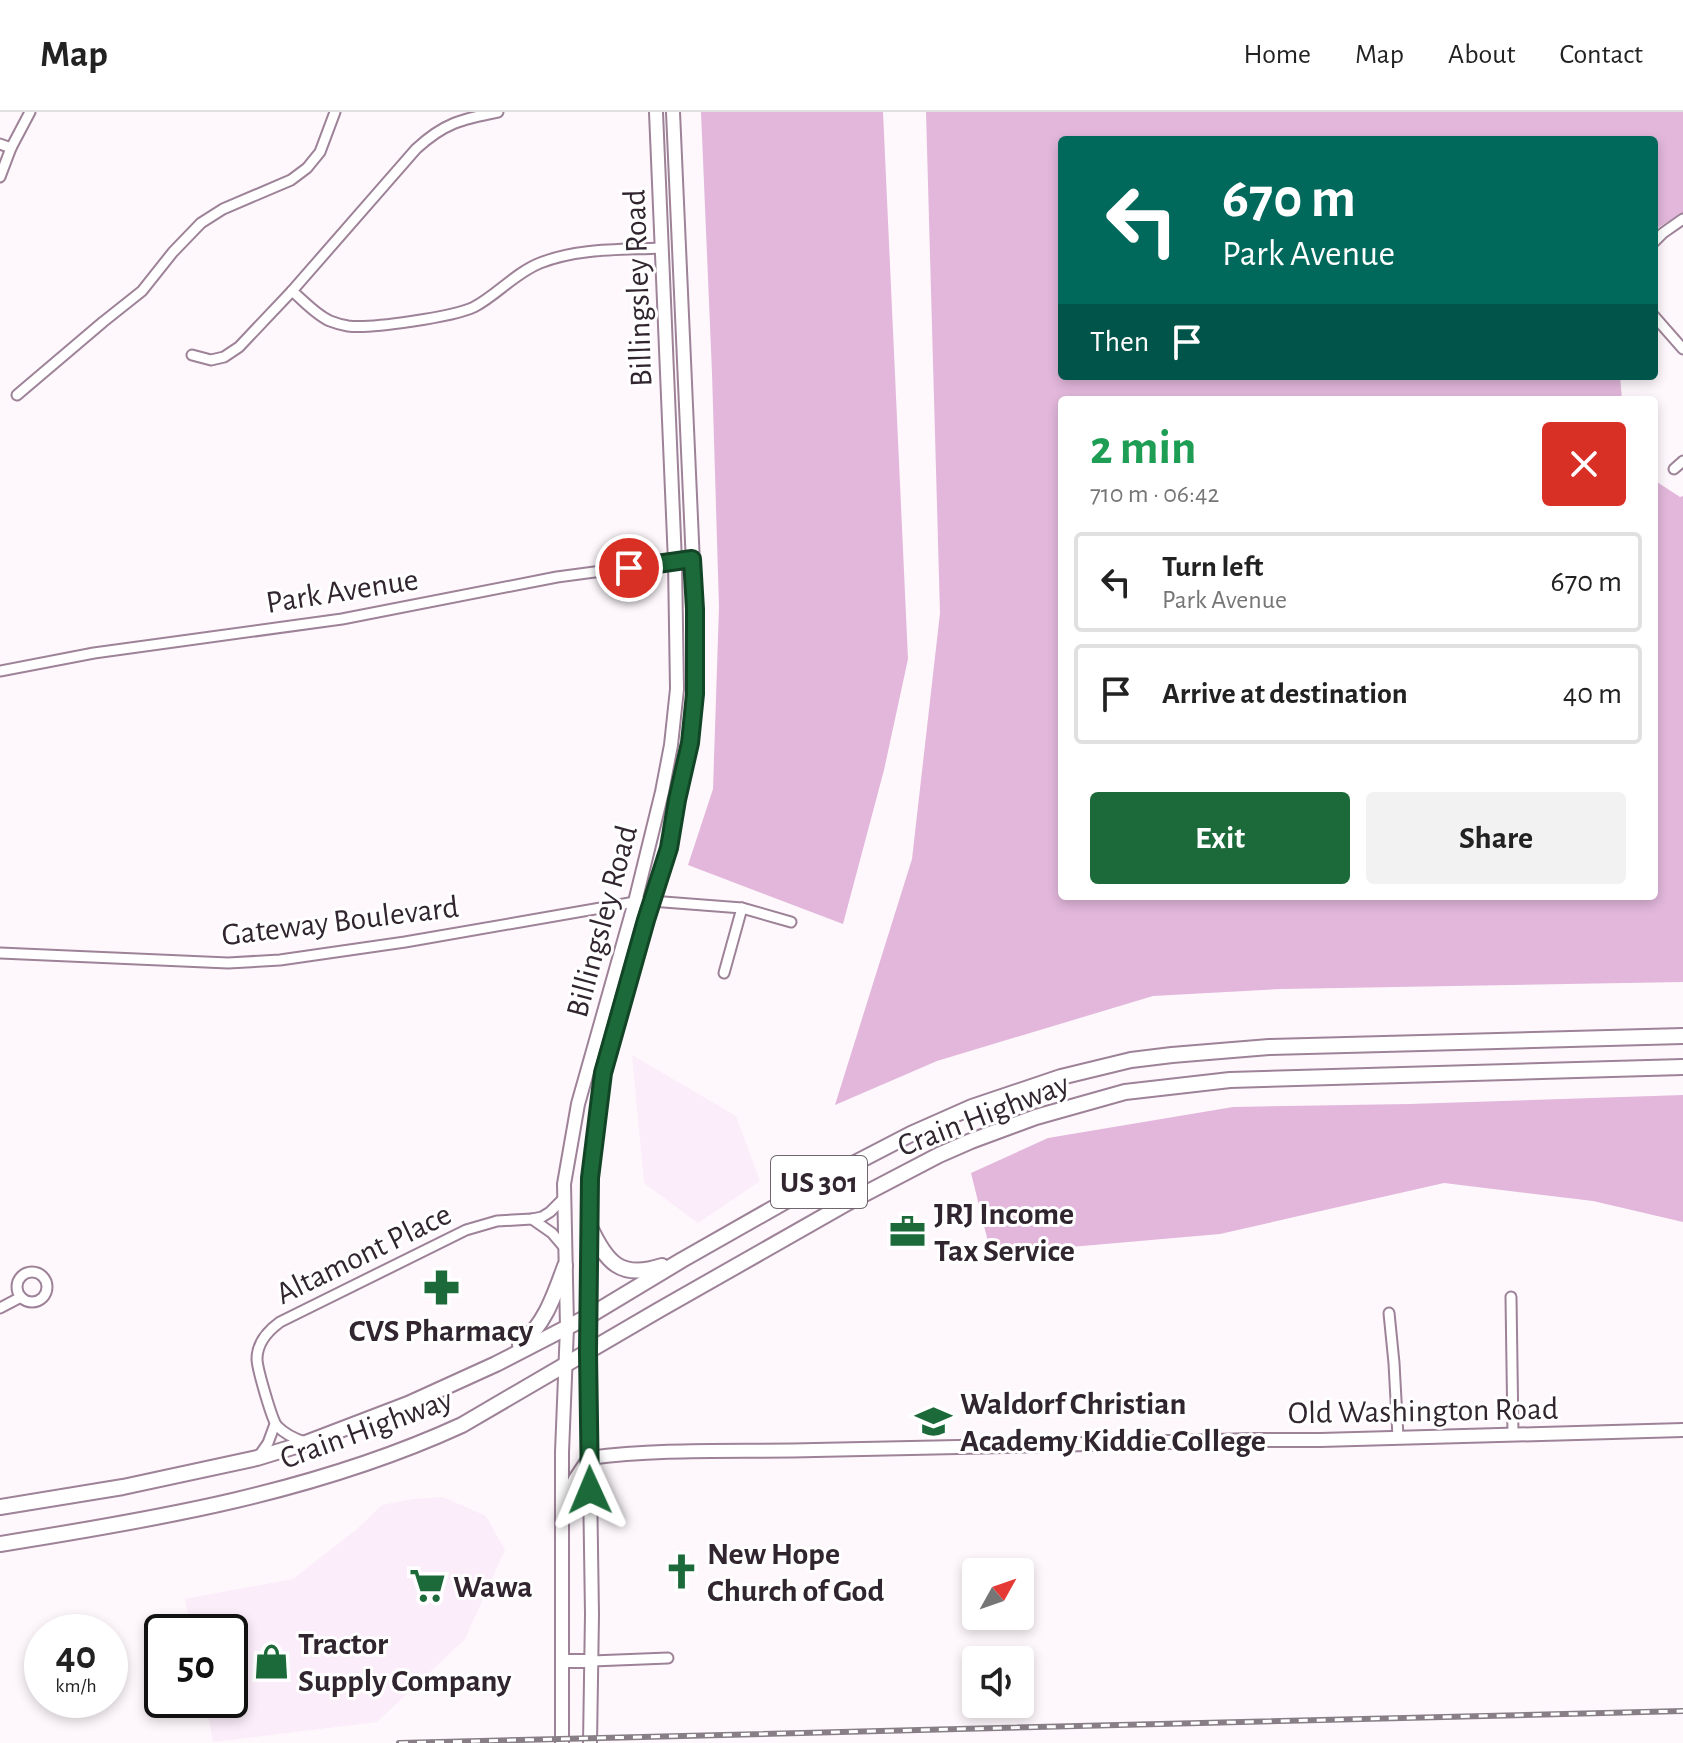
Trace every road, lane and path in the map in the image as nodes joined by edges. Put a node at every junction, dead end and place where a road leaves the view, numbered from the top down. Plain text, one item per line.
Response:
1 (30, 112) edge
2 (335, 112) edge
3 (498, 112) edge
4 (656, 112) edge
5 (673, 112) edge
6 (0, 144) edge
7 (11, 148) junction
8 (0, 177) edge
9 (1683, 219) edge
10 (1658, 238) edge
11 (660, 248) junction
12 (292, 291) junction
13 (1658, 321) edge
14 (1683, 349) edge
15 (192, 355) dead end
16 (17, 395) dead end
17 (1683, 461) edge
18 (1674, 469) dead end
19 (692, 559) junction
20 (675, 562) junction
21 (0, 671) edge
22 (651, 901) junction
23 (635, 902) junction
24 (742, 908) junction
25 (791, 922) dead end
26 (0, 953) edge
27 (724, 973) dead end
28 (1683, 1036) edge
29 (1683, 1067) edge
30 (563, 1199) junction
31 (532, 1219) junction
32 (589, 1225) junction
33 (564, 1247) junction
34 (682, 1260) junction
35 (565, 1266) junction
36 (21, 1297) dead end
37 (1511, 1297) dead end
38 (0, 1308) edge
39 (1389, 1313) dead end
40 (589, 1316) junction
41 (567, 1327) junction
42 (588, 1352) junction
43 (496, 1364) junction
44 (564, 1365) junction
45 (275, 1424) junction
46 (1683, 1430) edge
47 (1513, 1434) junction
48 (1398, 1437) junction
49 (306, 1443) junction
50 (257, 1458) junction
51 (589, 1458) junction
52 (0, 1507) edge
53 (562, 1510) junction
54 (0, 1544) edge
55 (668, 1658) dead end
56 (563, 1661) junction
57 (592, 1661) junction
58 (562, 1743) edge
59 (590, 1743) edge

1 - 7 street
2 - 16 street
3 - 12 street
4 - 11 main road, Billingsley Road
5 - 19 main road, Billingsley Road
6 - 7 street
7 - 8 street
9 - 10 street
11 - 12 street
11 - 20 main road, Billingsley Road
12 - 15 street
13 - 14 street
17 - 18 street
19 - 20 street, Park Avenue
19 - 22 main road, Billingsley Road
20 - 21 street, Park Avenue
20 - 23 main road, Billingsley Road
22 - 23 street, Gateway Boulevard
22 - 24 street, Gateway Boulevard
22 - 32 main road, Billingsley Road
23 - 26 street, Gateway Boulevard
23 - 30 main road, Billingsley Road
24 - 25 street, Gateway Boulevard
24 - 27 street
28 - 34 highway, Crain Highway / US 301
29 - 42 highway, Crain Highway / US 301
30 - 31 street, Altamont Place
30 - 33 main road, Billingsley Road
31 - 33 street
31 - 45 street, Altamont Place
32 - 34 highway
32 - 40 main road, Billingsley Road
33 - 35 main road, Billingsley Road
34 - 40 highway, Crain Highway / US 301
35 - 41 main road, Billingsley Road
35 - 43 highway
36 - 38 street
37 - 47 street
39 - 48 street
40 - 41 highway, Crain Highway / US 301
40 - 42 main road, Billingsley Road
41 - 43 highway, Crain Highway / US 301
41 - 44 main road, Billingsley Road
42 - 44 highway, Crain Highway / US 301
42 - 51 main road, Billingsley Road
43 - 49 highway, Crain Highway / US 301
44 - 53 main road, Billingsley Road
44 - 54 highway, Crain Highway / US 301
45 - 49 street
45 - 50 street
46 - 47 main road, Old Washington Road
47 - 48 main road, Old Washington Road
48 - 51 main road, Old Washington Road
49 - 50 highway, Crain Highway / US 301
50 - 52 highway, Crain Highway / US 301
51 - 53 main road
51 - 57 main road, Billingsley Road
53 - 56 main road, Billingsley Road
55 - 57 street
56 - 57 main road
56 - 58 main road, Billingsley Road
57 - 59 main road, Billingsley Road

